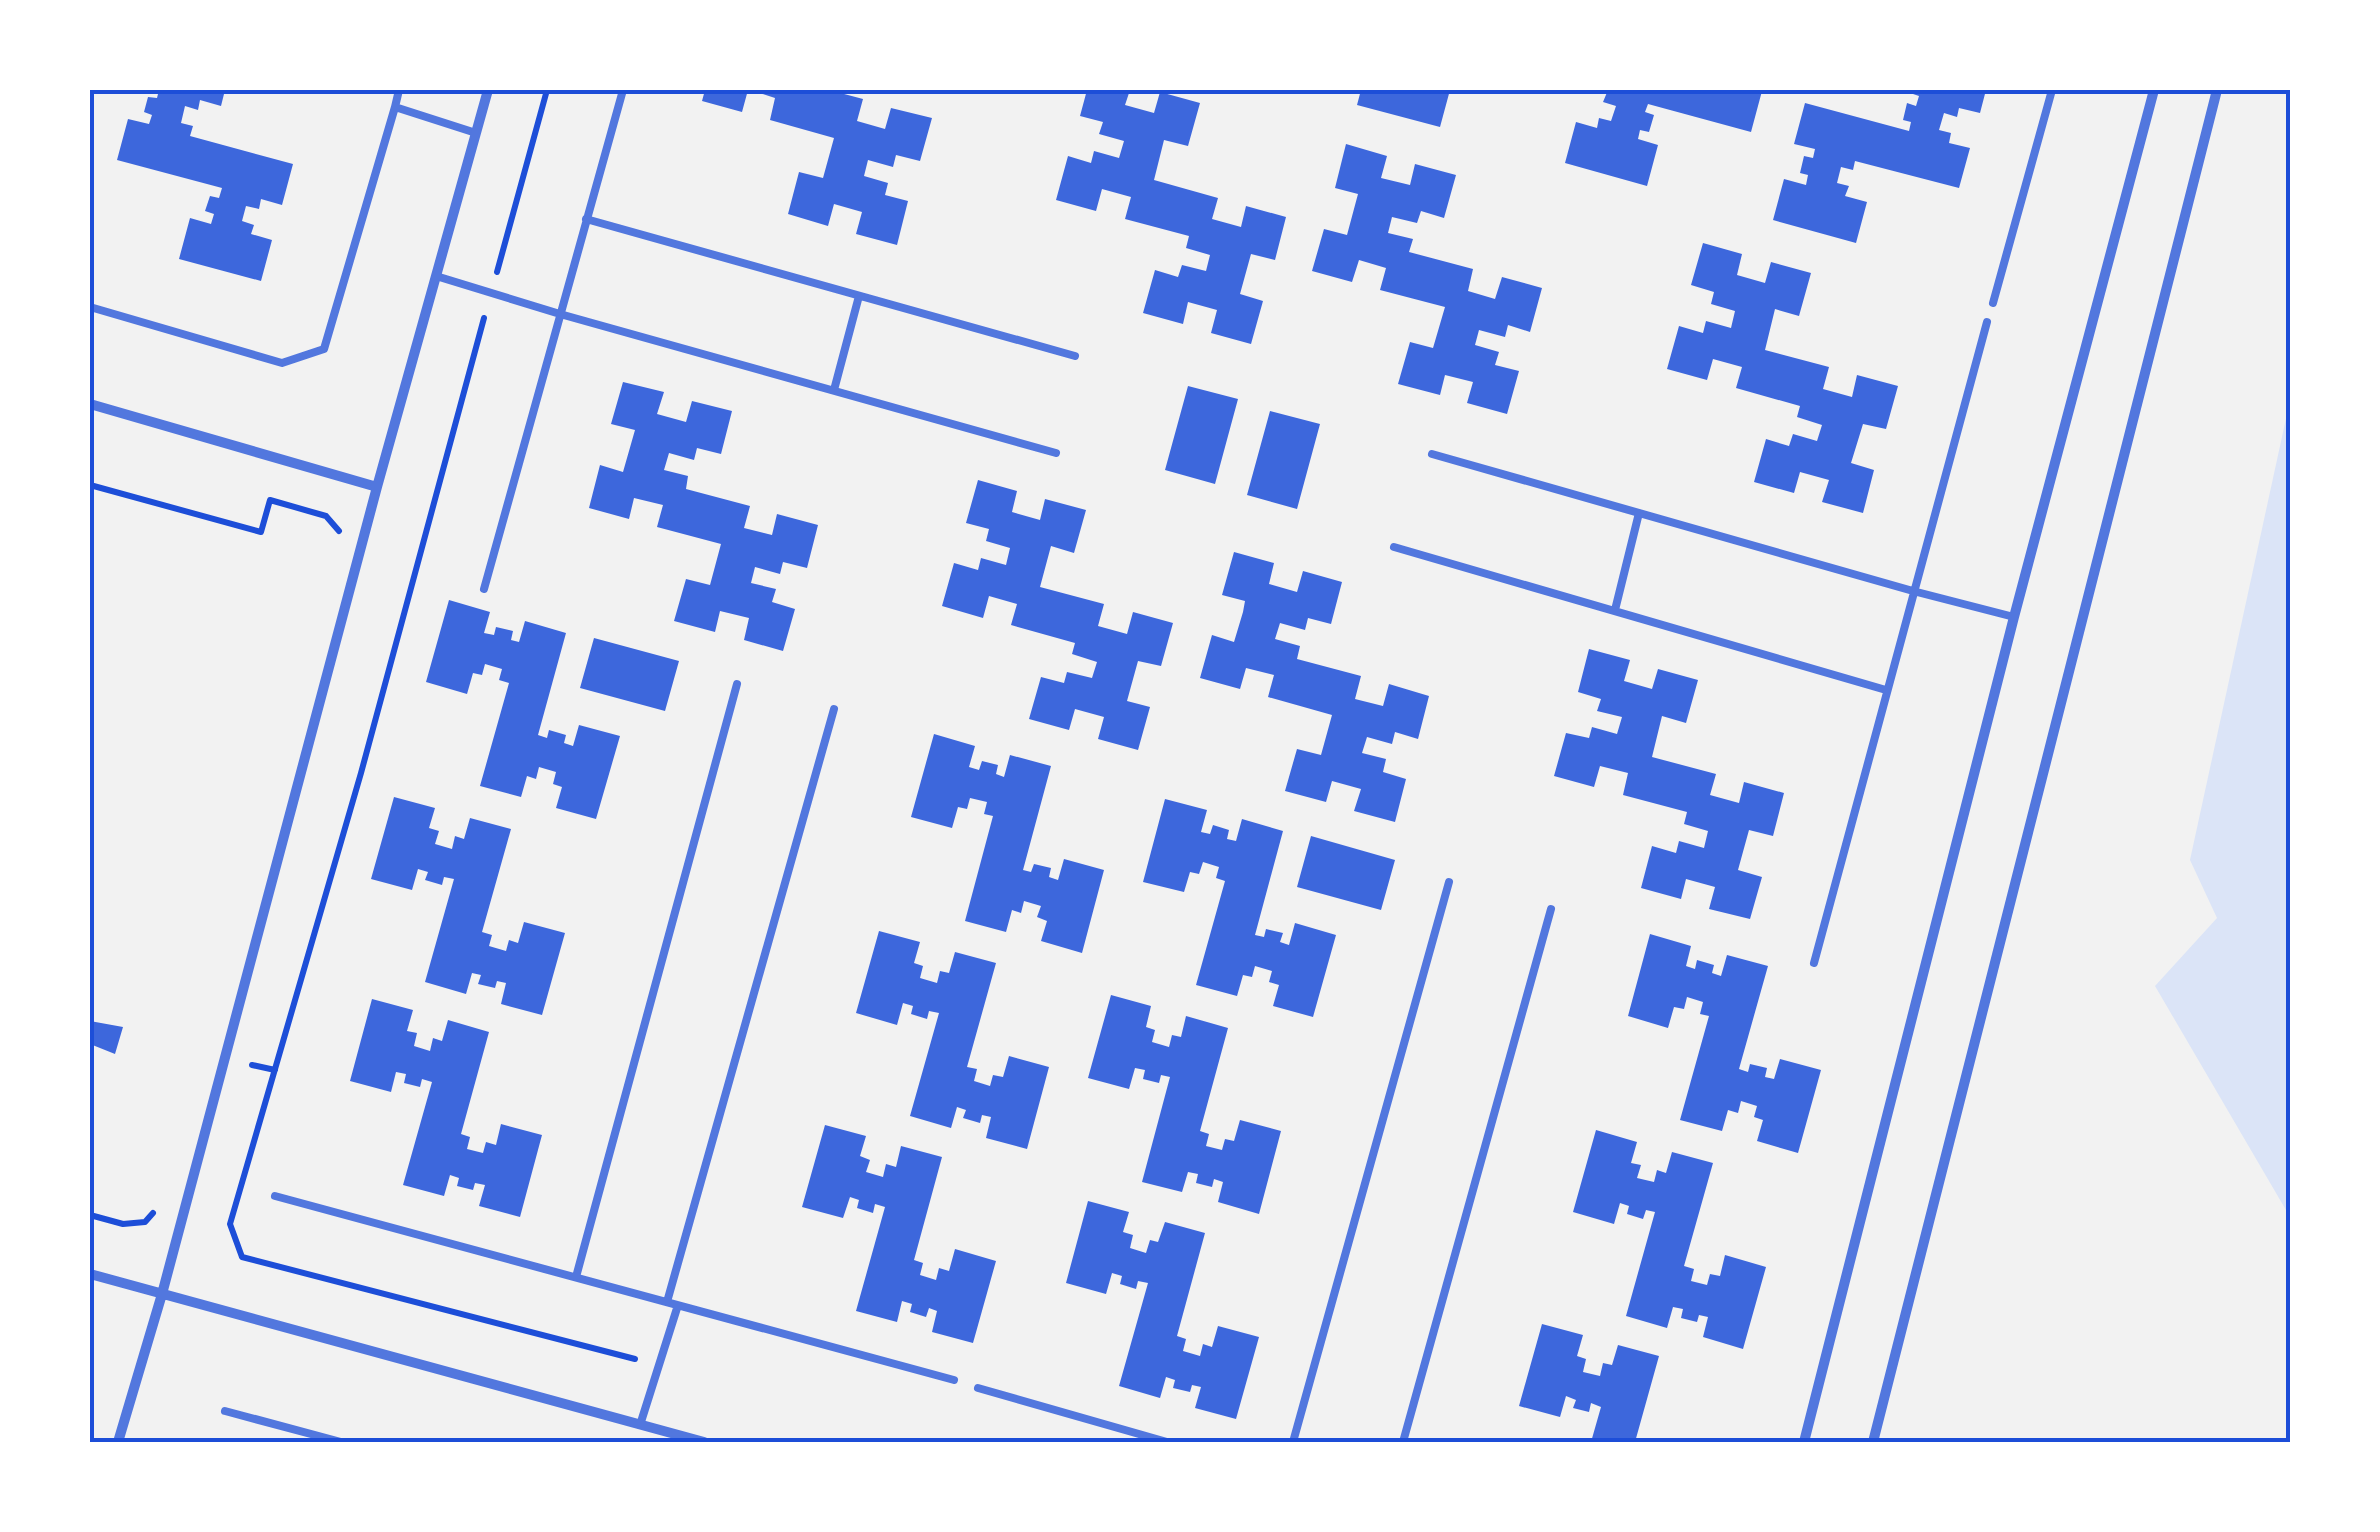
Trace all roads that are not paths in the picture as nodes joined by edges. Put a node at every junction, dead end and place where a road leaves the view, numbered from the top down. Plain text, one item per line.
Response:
1 (399, 90) edge
2 (488, 90) edge
3 (623, 90) edge
4 (2052, 90) edge
5 (2154, 90) edge
6 (2217, 90) edge
7 (395, 107) junction
8 (476, 134) junction
9 (586, 219) junction
10 (436, 276) junction
11 (859, 296) junction
12 (1993, 302) dead end
13 (90, 306) edge
14 (560, 314) junction
15 (1987, 322) dead end
16 (1075, 356) dead end
17 (834, 390) junction
18 (90, 404) edge
19 (1056, 453) dead end
20 (1432, 454) dead end
21 (377, 486) junction
22 (1638, 514) junction
23 (1394, 546) dead end
24 (484, 589) dead end
25 (1913, 591) junction
26 (1615, 610) junction
27 (2014, 617) junction
28 (738, 684) dead end
29 (1886, 690) junction
30 (834, 708) dead end
31 (1449, 882) dead end
32 (1550, 909) dead end
33 (1814, 963) dead end
34 (275, 1196) dead end
35 (90, 1274) edge
36 (576, 1278) junction
37 (162, 1294) junction
38 (667, 1302) junction
39 (678, 1305) junction
40 (954, 1380) dead end
41 (978, 1388) dead end
42 (225, 1410) dead end
43 (640, 1425) junction
44 (118, 1442) edge
45 (341, 1442) edge
46 (704, 1442) edge
47 (1167, 1442) edge
48 (1293, 1442) edge
49 (1403, 1442) edge
50 (1804, 1442) edge
51 (1874, 1442) edge

1 - 7 lane
2 - 8 street
3 - 9 lane
4 - 12 lane
5 - 27 street
6 - 51 street
7 - 8 lane
7 - 13 lane
8 - 10 street
9 - 11 lane
9 - 14 lane
10 - 14 lane
10 - 21 street
11 - 16 lane
11 - 17 lane
14 - 17 lane
14 - 24 lane
15 - 25 lane
17 - 19 lane
18 - 21 street
20 - 22 lane
21 - 37 street
22 - 25 lane
22 - 26 lane
23 - 26 lane
25 - 27 lane
25 - 29 lane
26 - 29 lane
27 - 50 street
28 - 36 lane
29 - 33 lane
30 - 38 lane
31 - 48 lane
32 - 49 lane
34 - 36 lane
35 - 37 street
36 - 38 lane
37 - 43 street
37 - 44 street
38 - 39 lane
39 - 40 lane
39 - 43 lane
41 - 47 lane
42 - 45 lane
43 - 46 street

